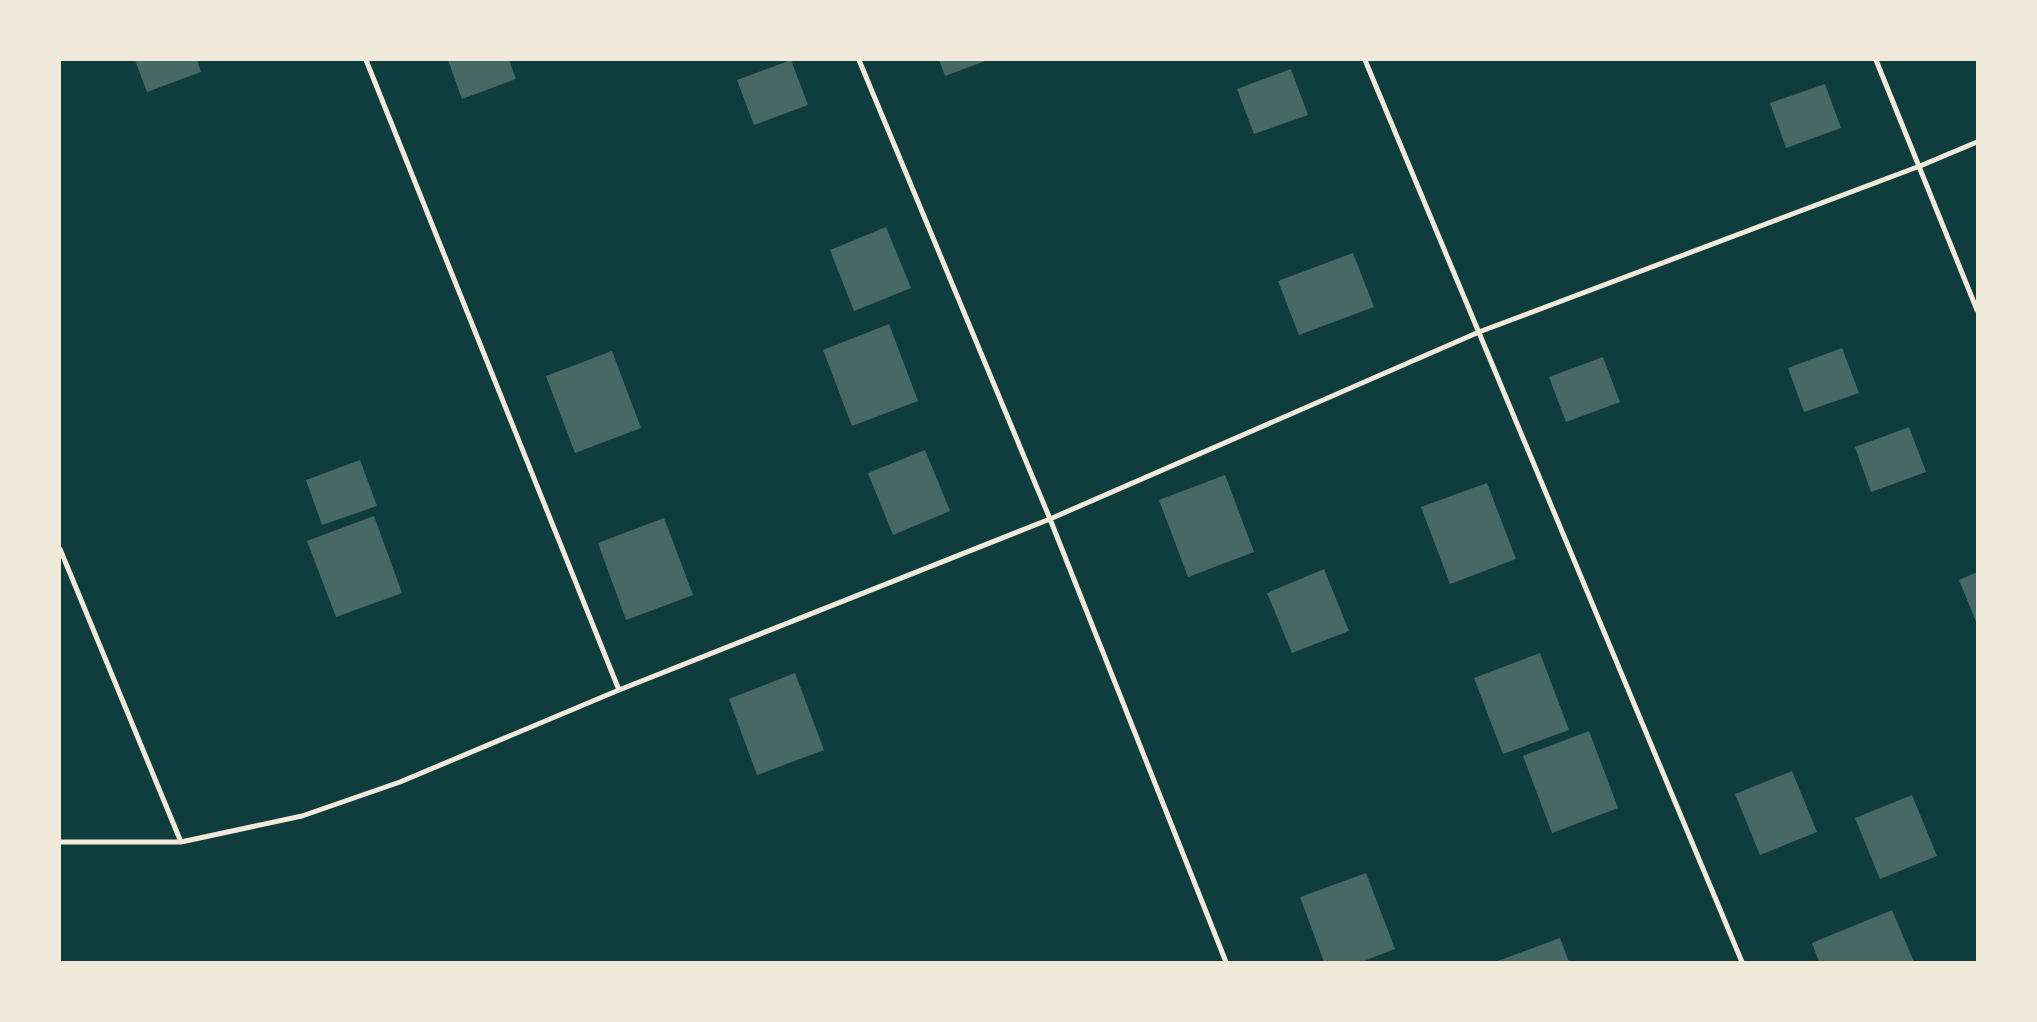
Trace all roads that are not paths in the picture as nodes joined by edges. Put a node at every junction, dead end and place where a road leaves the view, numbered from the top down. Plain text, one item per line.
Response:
1 (366, 60) edge
2 (859, 60) edge
3 (1365, 60) edge
4 (1876, 60) edge
5 (1977, 142) edge
6 (1920, 166) junction
7 (1977, 310) edge
8 (1479, 332) junction
9 (1050, 519) junction
10 (60, 549) edge
11 (619, 690) junction
12 (60, 842) edge
13 (182, 842) junction
14 (1226, 962) edge
15 (1742, 962) edge

1 - 11 street
2 - 9 street
3 - 8 street
4 - 6 street
5 - 6 street
6 - 7 street
6 - 8 street
8 - 9 street
8 - 15 street
9 - 11 street
9 - 14 street
10 - 13 street
11 - 13 street
12 - 13 street

